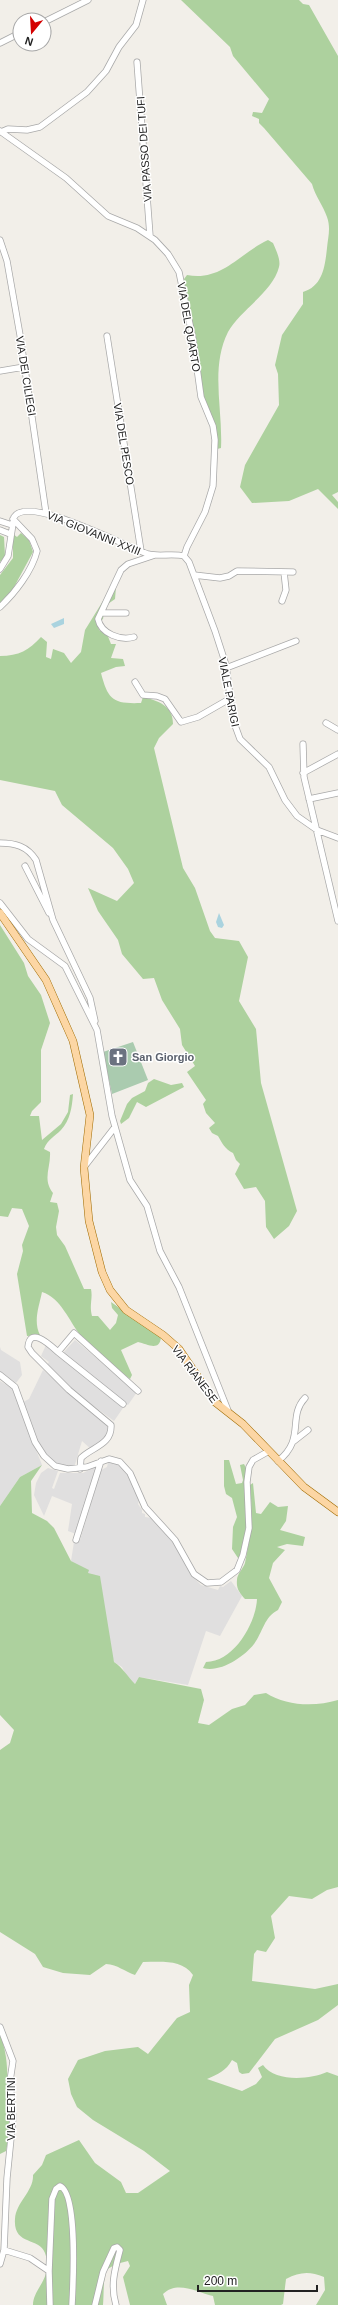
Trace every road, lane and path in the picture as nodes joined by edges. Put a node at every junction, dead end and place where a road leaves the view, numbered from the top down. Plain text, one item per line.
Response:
1 (88, 0) edge
2 (143, 0) edge
3 (52, 18) edge
4 (12, 37) edge
5 (0, 43) edge
6 (137, 62) dead end
7 (1, 131) edge
8 (150, 236) junction
9 (0, 240) edge
10 (107, 336) dead end
11 (24, 367) junction
12 (0, 371) edge
13 (46, 513) junction
14 (0, 521) edge
15 (13, 522) junction
16 (0, 530) edge
17 (10, 534) junction
18 (141, 551) junction
19 (155, 555) junction
20 (184, 556) junction
21 (0, 569) edge
22 (284, 572) junction
23 (293, 572) dead end
24 (194, 575) junction
25 (282, 601) dead end
26 (0, 607) edge
27 (101, 613) junction
28 (126, 613) dead end
29 (134, 637) dead end
30 (296, 641) dead end
31 (226, 668) junction
32 (134, 682) dead end
33 (231, 698) junction
34 (326, 723) dead end
35 (338, 730) edge
36 (303, 744) dead end
37 (338, 754) edge
38 (303, 773) junction
39 (338, 793) edge
40 (309, 799) junction
41 (317, 830) junction
42 (338, 838) edge
43 (0, 843) edge
44 (24, 866) dead end
45 (0, 902) edge
46 (0, 913) edge
47 (52, 920) junction
48 (338, 921) edge
49 (97, 1030) junction
50 (115, 1127) junction
51 (84, 1168) junction
52 (58, 1352) junction
53 (0, 1375) edge
54 (138, 1390) dead end
55 (305, 1398) dead end
56 (123, 1404) dead end
57 (229, 1413) junction
58 (308, 1430) dead end
59 (294, 1442) junction
60 (269, 1451) junction
61 (101, 1461) junction
62 (278, 1461) junction
63 (80, 1468) junction
64 (338, 1512) edge
65 (76, 1540) dead end
66 (0, 2027) edge
67 (4, 2250) junction
68 (0, 2264) edge
69 (49, 2272) junction
70 (50, 2305) edge
71 (72, 2305) edge
72 (95, 2305) edge
73 (116, 2305) edge

1 - 3 street
2 - 7 street
4 - 5 street
6 - 8 street, VIA PASSO DEI TUFI
7 - 8 street, VIA DEL QUARTO
8 - 20 street, VIA DEL QUARTO
9 - 11 street, VIA DEI CILIEGI
10 - 18 street, VIA DEL PESCO
11 - 12 street
11 - 13 street, VIA DEI CILIEGI
13 - 15 street, VIA GIOVANNI XXIII
13 - 18 street, VIA GIOVANNI XXIII
14 - 15 street
15 - 17 street
15 - 26 street
16 - 17 street
17 - 21 street
18 - 19 street, VIA GIOVANNI XXIII
19 - 20 street, VIA GIOVANNI XXIII
19 - 27 street
20 - 24 street, VIALE PARIGI
22 - 23 street
22 - 24 street
22 - 25 street
24 - 31 street, VIALE PARIGI
27 - 28 street
27 - 29 street
30 - 31 street
31 - 33 street, VIALE PARIGI
32 - 33 street
33 - 41 street, VIALE PARIGI
34 - 35 street
36 - 38 street
37 - 38 street
38 - 40 street
39 - 40 street
40 - 41 street
41 - 42 street, VIALE PARIGI
41 - 48 street
43 - 47 street
44 - 47 street
45 - 49 street
46 - 51 main road, VIA RIANESE
47 - 49 street
49 - 50 street
50 - 51 street
50 - 57 street
51 - 57 main road, VIA RIANESE
52 - 54 street
52 - 56 street
52 - 63 street
53 - 63 street
55 - 59 street
57 - 60 main road, VIA RIANESE
58 - 59 street
59 - 62 street
60 - 61 street
60 - 62 main road, VIA RIANESE
61 - 63 street
61 - 65 street
62 - 64 main road, VIA RIANESE
66 - 67 street, VIA BERTINI
67 - 68 street, VIA BERTINI
67 - 69 street
69 - 70 street
69 - 71 street
72 - 73 street

